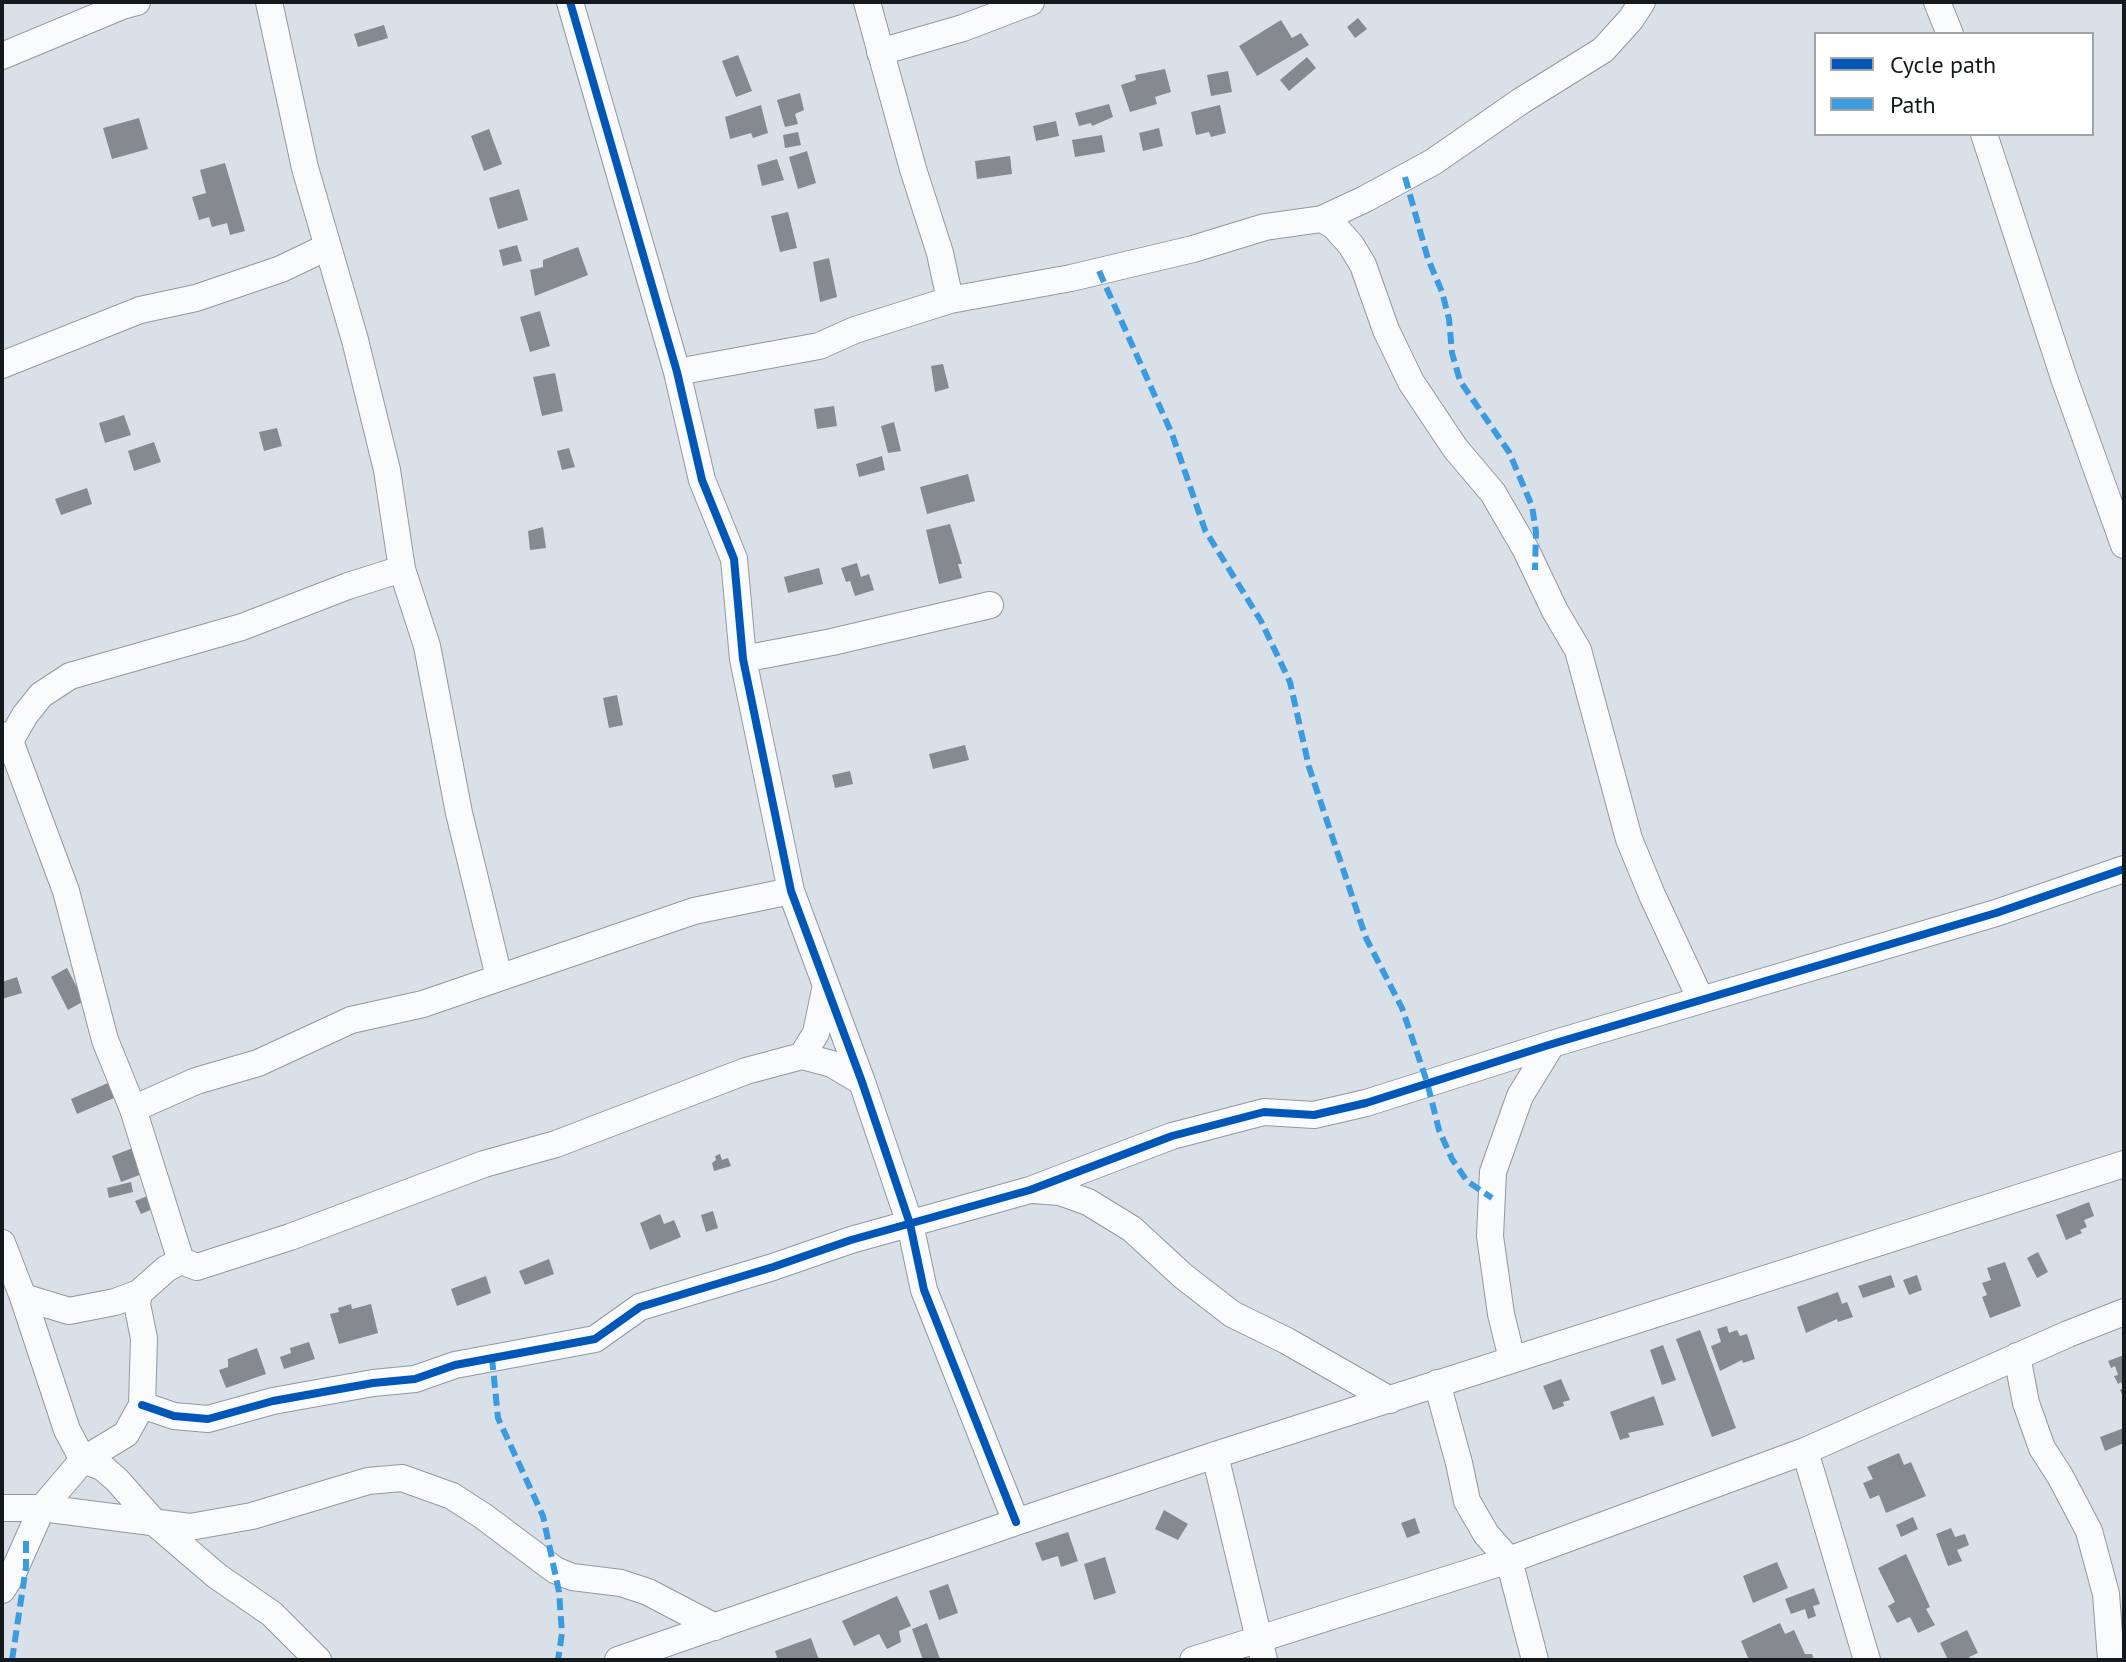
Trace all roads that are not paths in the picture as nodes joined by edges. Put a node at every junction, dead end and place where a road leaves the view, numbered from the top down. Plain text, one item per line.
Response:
1 (137, 2) edge
2 (269, 2) edge
3 (570, 2) edge
4 (867, 2) edge
5 (1031, 2) edge
6 (1642, 2) edge
7 (1937, 2) edge
8 (1949, 32) edge
9 (880, 52) junction
10 (2, 56) edge
11 (1985, 136) edge
12 (1365, 199) junction
13 (1322, 219) junction
14 (1351, 245) junction
15 (327, 247) junction
16 (950, 300) junction
17 (2, 365) edge
18 (677, 372) junction
19 (2124, 545) edge
20 (402, 569) junction
21 (990, 605) dead end
22 (743, 659) junction
23 (6, 738) edge
24 (2124, 869) edge
25 (791, 891) junction
26 (499, 977) junction
27 (826, 985) junction
28 (1701, 1000) junction
29 (1552, 1044) junction
30 (802, 1056) junction
31 (862, 1082) junction
32 (133, 1109) junction
33 (2124, 1164) edge
34 (1030, 1190) junction
35 (910, 1224) junction
36 (2, 1243) edge
37 (181, 1261) junction
38 (139, 1293) junction
39 (23, 1297) junction
40 (2124, 1312) edge
41 (2017, 1356) junction
42 (1512, 1359) junction
43 (1437, 1383) junction
44 (1390, 1400) junction
45 (142, 1405) junction
46 (1805, 1451) junction
47 (1215, 1455) junction
48 (83, 1460) junction
49 (2, 1508) edge
50 (42, 1508) junction
51 (1016, 1522) junction
52 (155, 1523) junction
53 (1509, 1560) junction
54 (2, 1590) edge
55 (715, 1627) junction
56 (1261, 1650) edge
57 (318, 1660) edge
58 (618, 1660) edge
59 (1193, 1660) edge
60 (1535, 1660) edge
61 (1867, 1660) edge
62 (2111, 1660) edge

1 - 10 street
2 - 15 street
3 - 18 street
4 - 9 street
5 - 9 street
6 - 12 street
7 - 8 street
9 - 16 street
11 - 19 street
12 - 13 street
12 - 14 street
13 - 14 street
13 - 16 street
14 - 28 street
15 - 17 street
15 - 20 street
16 - 18 street
18 - 22 street
20 - 23 street
20 - 26 street
21 - 22 street
22 - 25 street
23 - 32 street
24 - 28 street
25 - 26 street
25 - 27 street
26 - 32 street
27 - 30 street
27 - 31 street
28 - 29 street
29 - 34 street
29 - 42 street
30 - 31 street
30 - 37 street
31 - 35 street
32 - 37 street
33 - 42 street
34 - 35 street
34 - 44 street
35 - 45 street
35 - 51 street
36 - 39 street
37 - 38 street
38 - 39 street
38 - 45 street
39 - 48 street
40 - 41 street
41 - 46 street
41 - 62 street
42 - 43 street
43 - 44 street
43 - 53 street
44 - 47 street
45 - 48 street
46 - 53 street
46 - 61 street
47 - 51 street
47 - 56 street
48 - 50 street
48 - 52 street
49 - 50 street
50 - 52 street
50 - 54 street
51 - 55 street
52 - 55 street
52 - 57 street
53 - 56 street
53 - 60 street
55 - 58 street
56 - 59 street

